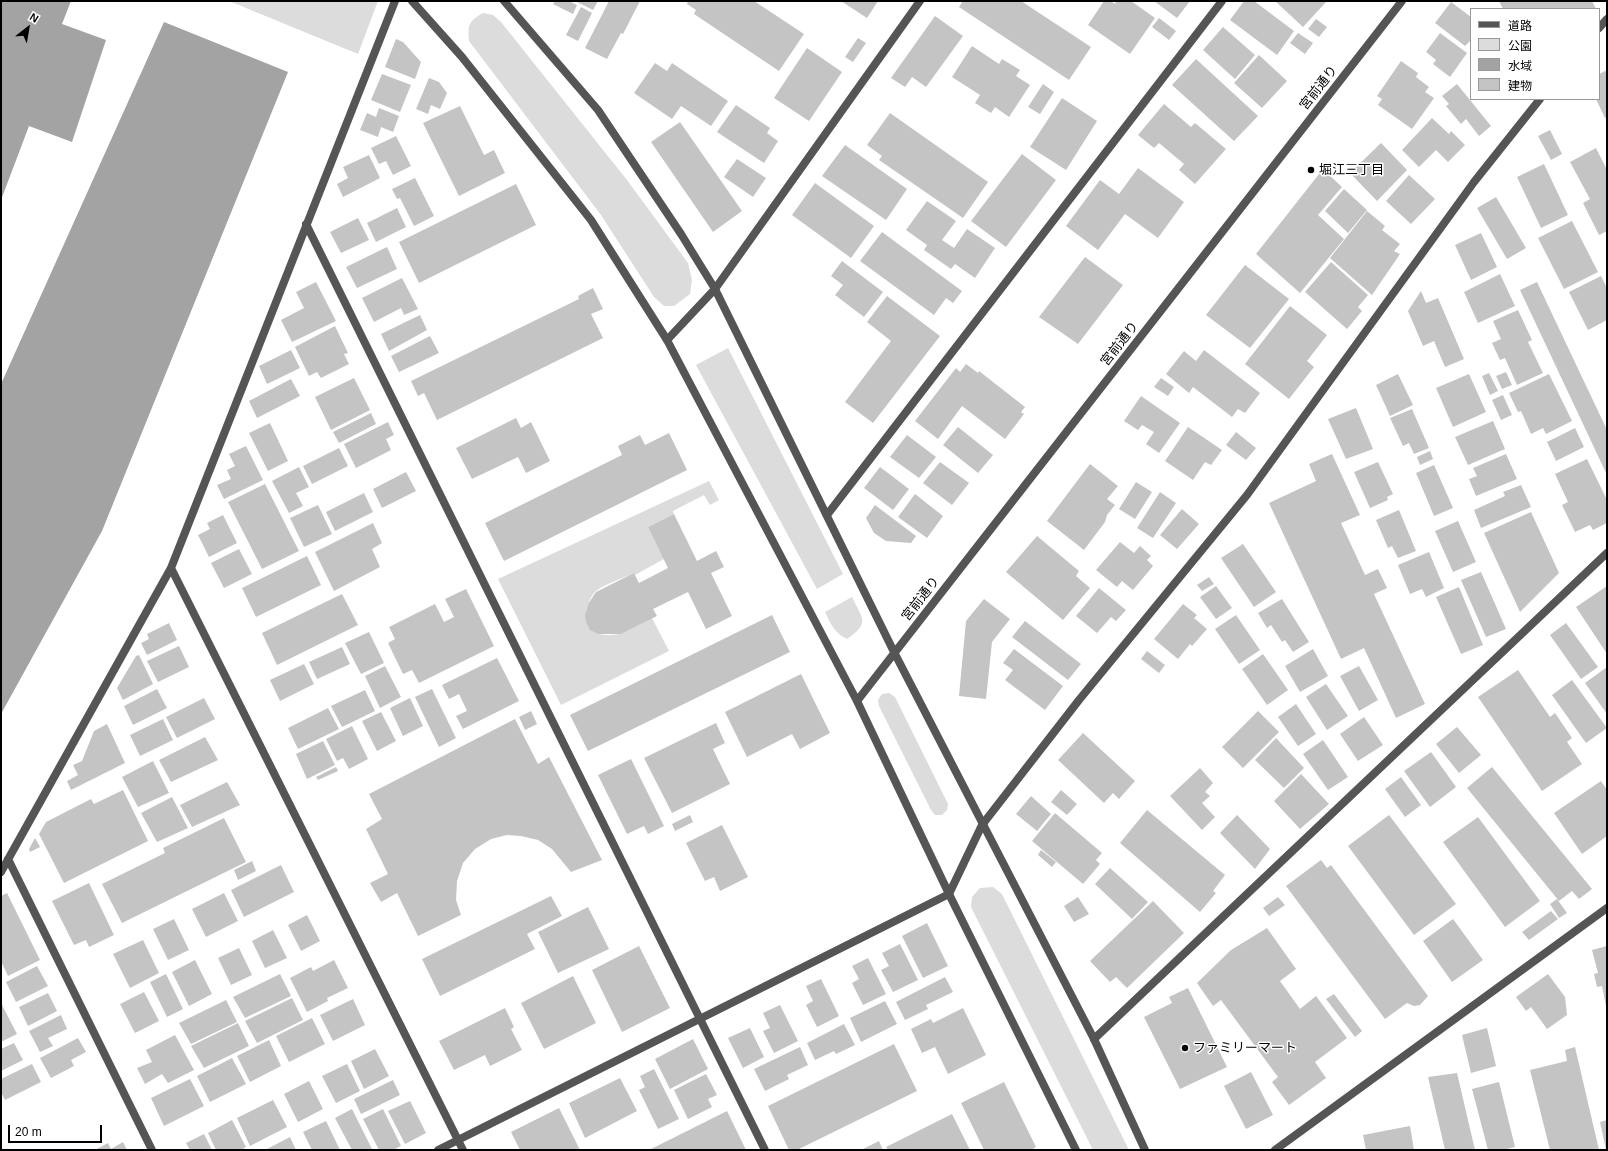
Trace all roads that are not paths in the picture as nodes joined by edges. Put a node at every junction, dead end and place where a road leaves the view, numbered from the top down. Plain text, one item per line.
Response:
1 (395, 1) edge
2 (412, 1) edge
3 (504, 1) edge
4 (920, 1) edge
5 (1222, 1) edge
6 (1402, 1) edge
7 (1607, 19) edge
8 (1600, 27) edge
9 (1539, 100) edge
10 (306, 224) junction
11 (715, 289) junction
12 (667, 340) junction
13 (828, 515) junction
14 (1607, 553) edge
15 (171, 568) junction
16 (894, 652) junction
17 (857, 701) junction
18 (982, 825) junction
19 (8, 859) junction
20 (1, 872) edge
21 (949, 894) junction
22 (1607, 908) edge
23 (700, 1019) junction
24 (1094, 1039) junction
25 (458, 1140) junction
26 (152, 1150) edge
27 (438, 1150) edge
28 (463, 1150) edge
29 (765, 1150) edge
30 (1076, 1150) edge
31 (1145, 1150) edge
32 (1275, 1150) edge

1 - 10 street
2 - 12 street
3 - 11 street
4 - 11 street
5 - 13 street
6 - 16 street, 宮前通り
7 - 8 street
9 - 18 street
10 - 15 street
10 - 23 street
11 - 12 street
11 - 13 street
12 - 17 street
13 - 16 street
14 - 24 street
15 - 19 street
15 - 25 street
16 - 17 street, 宮前通り
16 - 18 street
17 - 21 street
18 - 21 street
18 - 24 street
19 - 20 street
19 - 26 street
21 - 23 street
21 - 30 street
22 - 32 street
23 - 25 street
23 - 29 street
24 - 31 street
25 - 27 street
25 - 28 street

